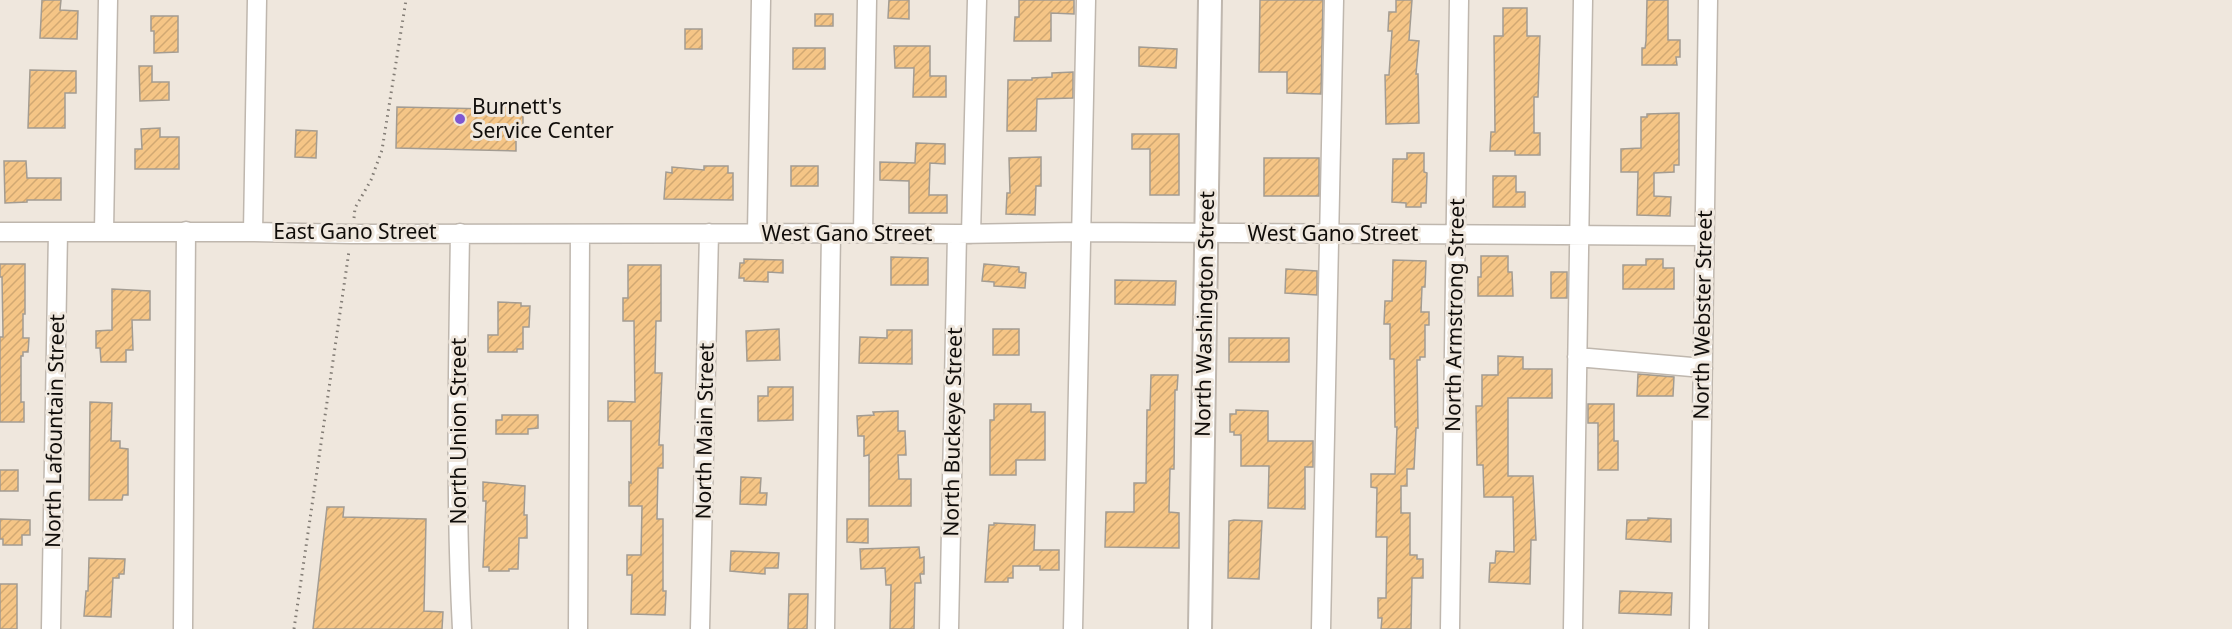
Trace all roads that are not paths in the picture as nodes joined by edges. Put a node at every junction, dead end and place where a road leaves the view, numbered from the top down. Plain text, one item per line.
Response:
1 (108, 0) edge
2 (257, 0) edge
3 (761, 0) edge
4 (867, 0) edge
5 (977, 0) edge
6 (1086, 0) edge
7 (1210, 0) edge
8 (1334, 0) edge
9 (1459, 0) edge
10 (1583, 0) edge
11 (1708, 0) edge
12 (104, 231) junction
13 (186, 231) junction
14 (0, 232) edge
15 (58, 232) junction
16 (253, 232) junction
17 (831, 232) junction
18 (1080, 232) junction
19 (460, 233) junction
20 (709, 233) junction
21 (757, 233) junction
22 (863, 233) junction
23 (580, 234) junction
24 (964, 234) junction
25 (1206, 234) junction
26 (1330, 234) junction
27 (1456, 234) junction
28 (1580, 235) junction
29 (1705, 236) junction
30 (1577, 357) junction
31 (1703, 368) junction
32 (51, 629) edge
33 (183, 629) edge
34 (462, 629) edge
35 (578, 629) edge
36 (700, 629) edge
37 (825, 629) edge
38 (949, 629) edge
39 (1073, 629) edge
40 (1200, 629) edge
41 (1321, 629) edge
42 (1450, 629) edge
43 (1573, 629) edge
44 (1699, 629) edge

1 - 12 street
2 - 16 street
3 - 21 street
4 - 22 street
5 - 24 street, North Buckeye Street
6 - 18 street
7 - 25 main road, North Washington Street
8 - 26 street
9 - 27 street, North Armstrong Street
10 - 28 street
11 - 29 street, North Webster Street
12 - 13 street, East Gano Street
12 - 15 street, East Gano Street
13 - 16 street, East Gano Street
13 - 33 street
14 - 15 street, East Gano Street
15 - 32 street, North Lafountain Street
16 - 19 street, East Gano Street
17 - 21 street, West Gano Street
17 - 22 street, West Gano Street
17 - 37 street
18 - 24 street, West Gano Street
18 - 25 street, West Gano Street
18 - 39 street
19 - 23 street, East Gano Street
19 - 34 street, North Union Street
20 - 21 street, West Gano Street
20 - 23 street, East Gano Street
20 - 36 street, North Main Street
22 - 24 street, West Gano Street
23 - 35 street
24 - 38 street, North Buckeye Street
25 - 26 street, West Gano Street
25 - 40 main road, North Washington Street
26 - 27 street, West Gano Street
26 - 41 street
27 - 28 street, West Gano Street
27 - 42 street, North Armstrong Street
28 - 29 street, West Gano Street
28 - 30 street
29 - 31 street, North Webster Street
30 - 31 street
30 - 43 street
31 - 44 street, North Webster Street

